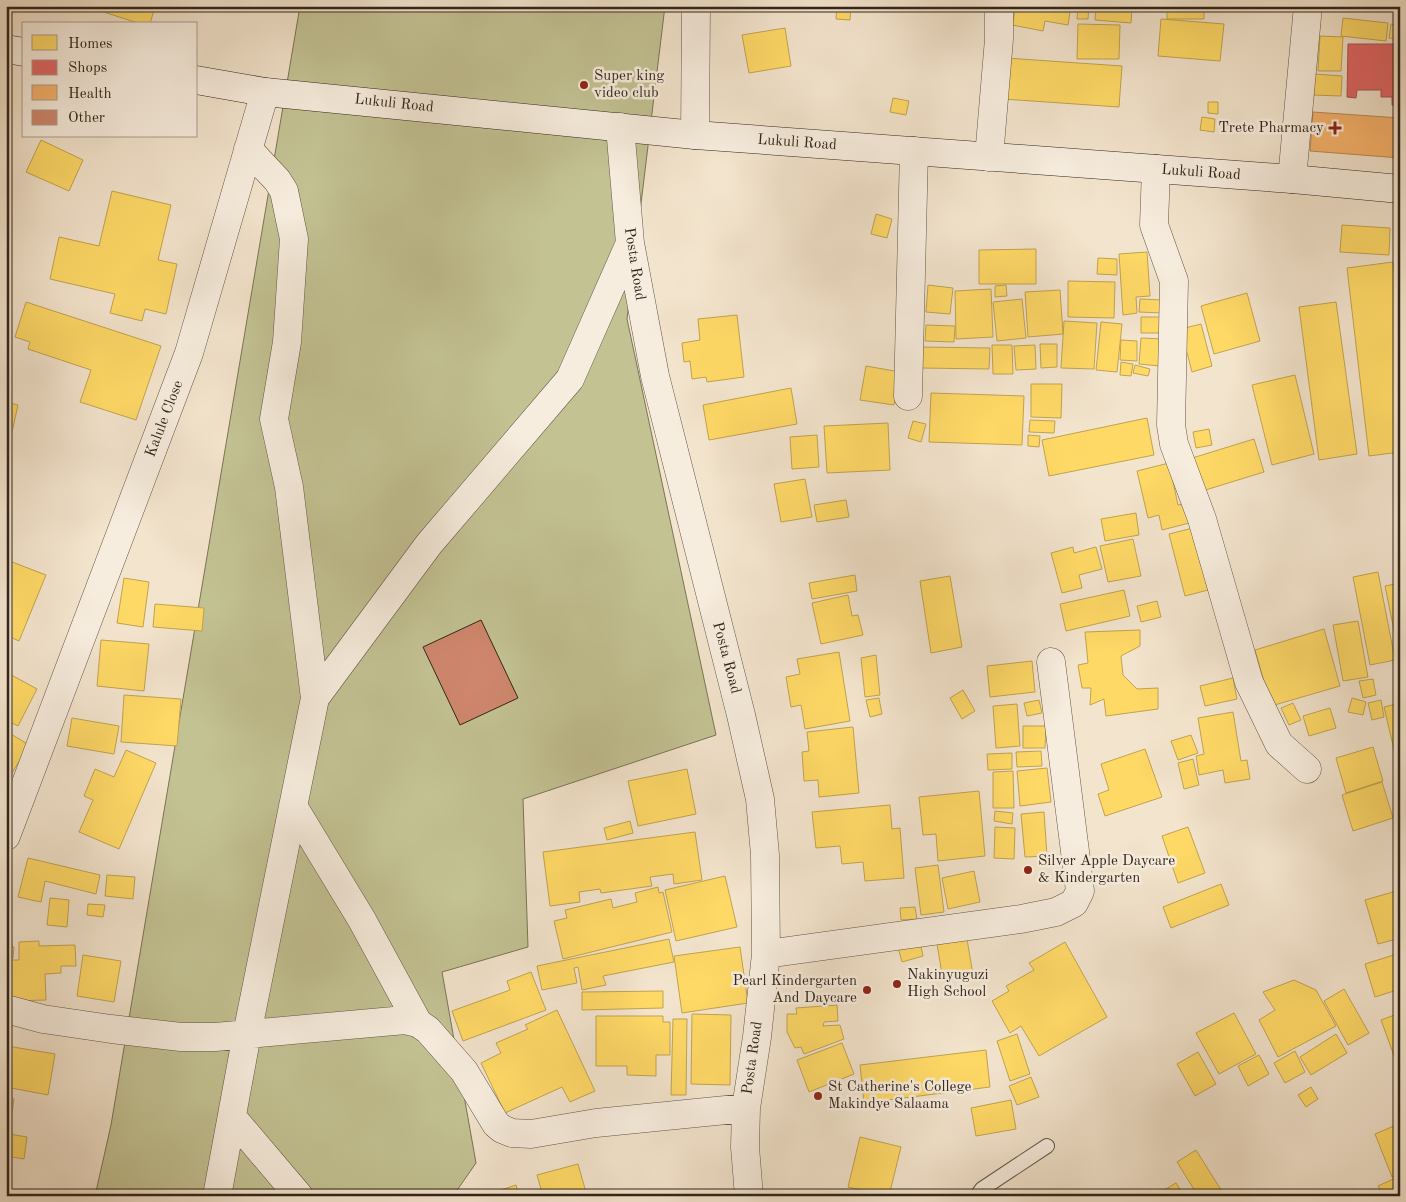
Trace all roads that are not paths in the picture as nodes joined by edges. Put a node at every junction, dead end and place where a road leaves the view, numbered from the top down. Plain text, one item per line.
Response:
1 (696, 6) edge
2 (999, 6) edge
3 (1308, 6) edge
4 (6, 49) edge
5 (22, 52) edge
6 (198, 80) edge
7 (265, 92) junction
8 (620, 127) junction
9 (695, 135) junction
10 (248, 149) junction
11 (914, 152) junction
12 (989, 157) junction
13 (1156, 169) junction
14 (1292, 180) junction
15 (1400, 189) edge
16 (630, 243) junction
17 (908, 396) dead end
18 (1051, 662) dead end
19 (315, 698) junction
20 (1307, 769) dead end
21 (292, 806) junction
22 (6, 836) edge
23 (766, 954) junction
24 (6, 1009) edge
25 (418, 1023) junction
26 (247, 1034) junction
27 (746, 1108) junction
28 (232, 1117) junction
29 (1047, 1146) dead end
30 (747, 1195) edge
31 (217, 1196) edge
32 (299, 1196) edge
33 (977, 1196) edge

1 - 9 street
2 - 12 street
3 - 14 street
4 - 5 street
6 - 7 street, Lukuli Road
7 - 8 street, Lukuli Road
7 - 10 street, Kalule Close
8 - 9 street, Lukuli Road
8 - 16 street, Posta Road
9 - 11 street, Lukuli Road
10 - 19 street
10 - 22 street, Kalule Close
11 - 12 street, Lukuli Road
11 - 17 street
12 - 13 street, Lukuli Road
13 - 14 street, Lukuli Road
13 - 20 street
14 - 15 street, Lukuli Road
16 - 19 street
16 - 23 street, Posta Road
18 - 23 street
19 - 21 street
21 - 25 street
21 - 26 street
23 - 27 street, Posta Road
24 - 26 street
25 - 26 street
25 - 27 street
26 - 28 street
27 - 30 street, Posta Road
28 - 31 street
28 - 32 street
29 - 33 lane

